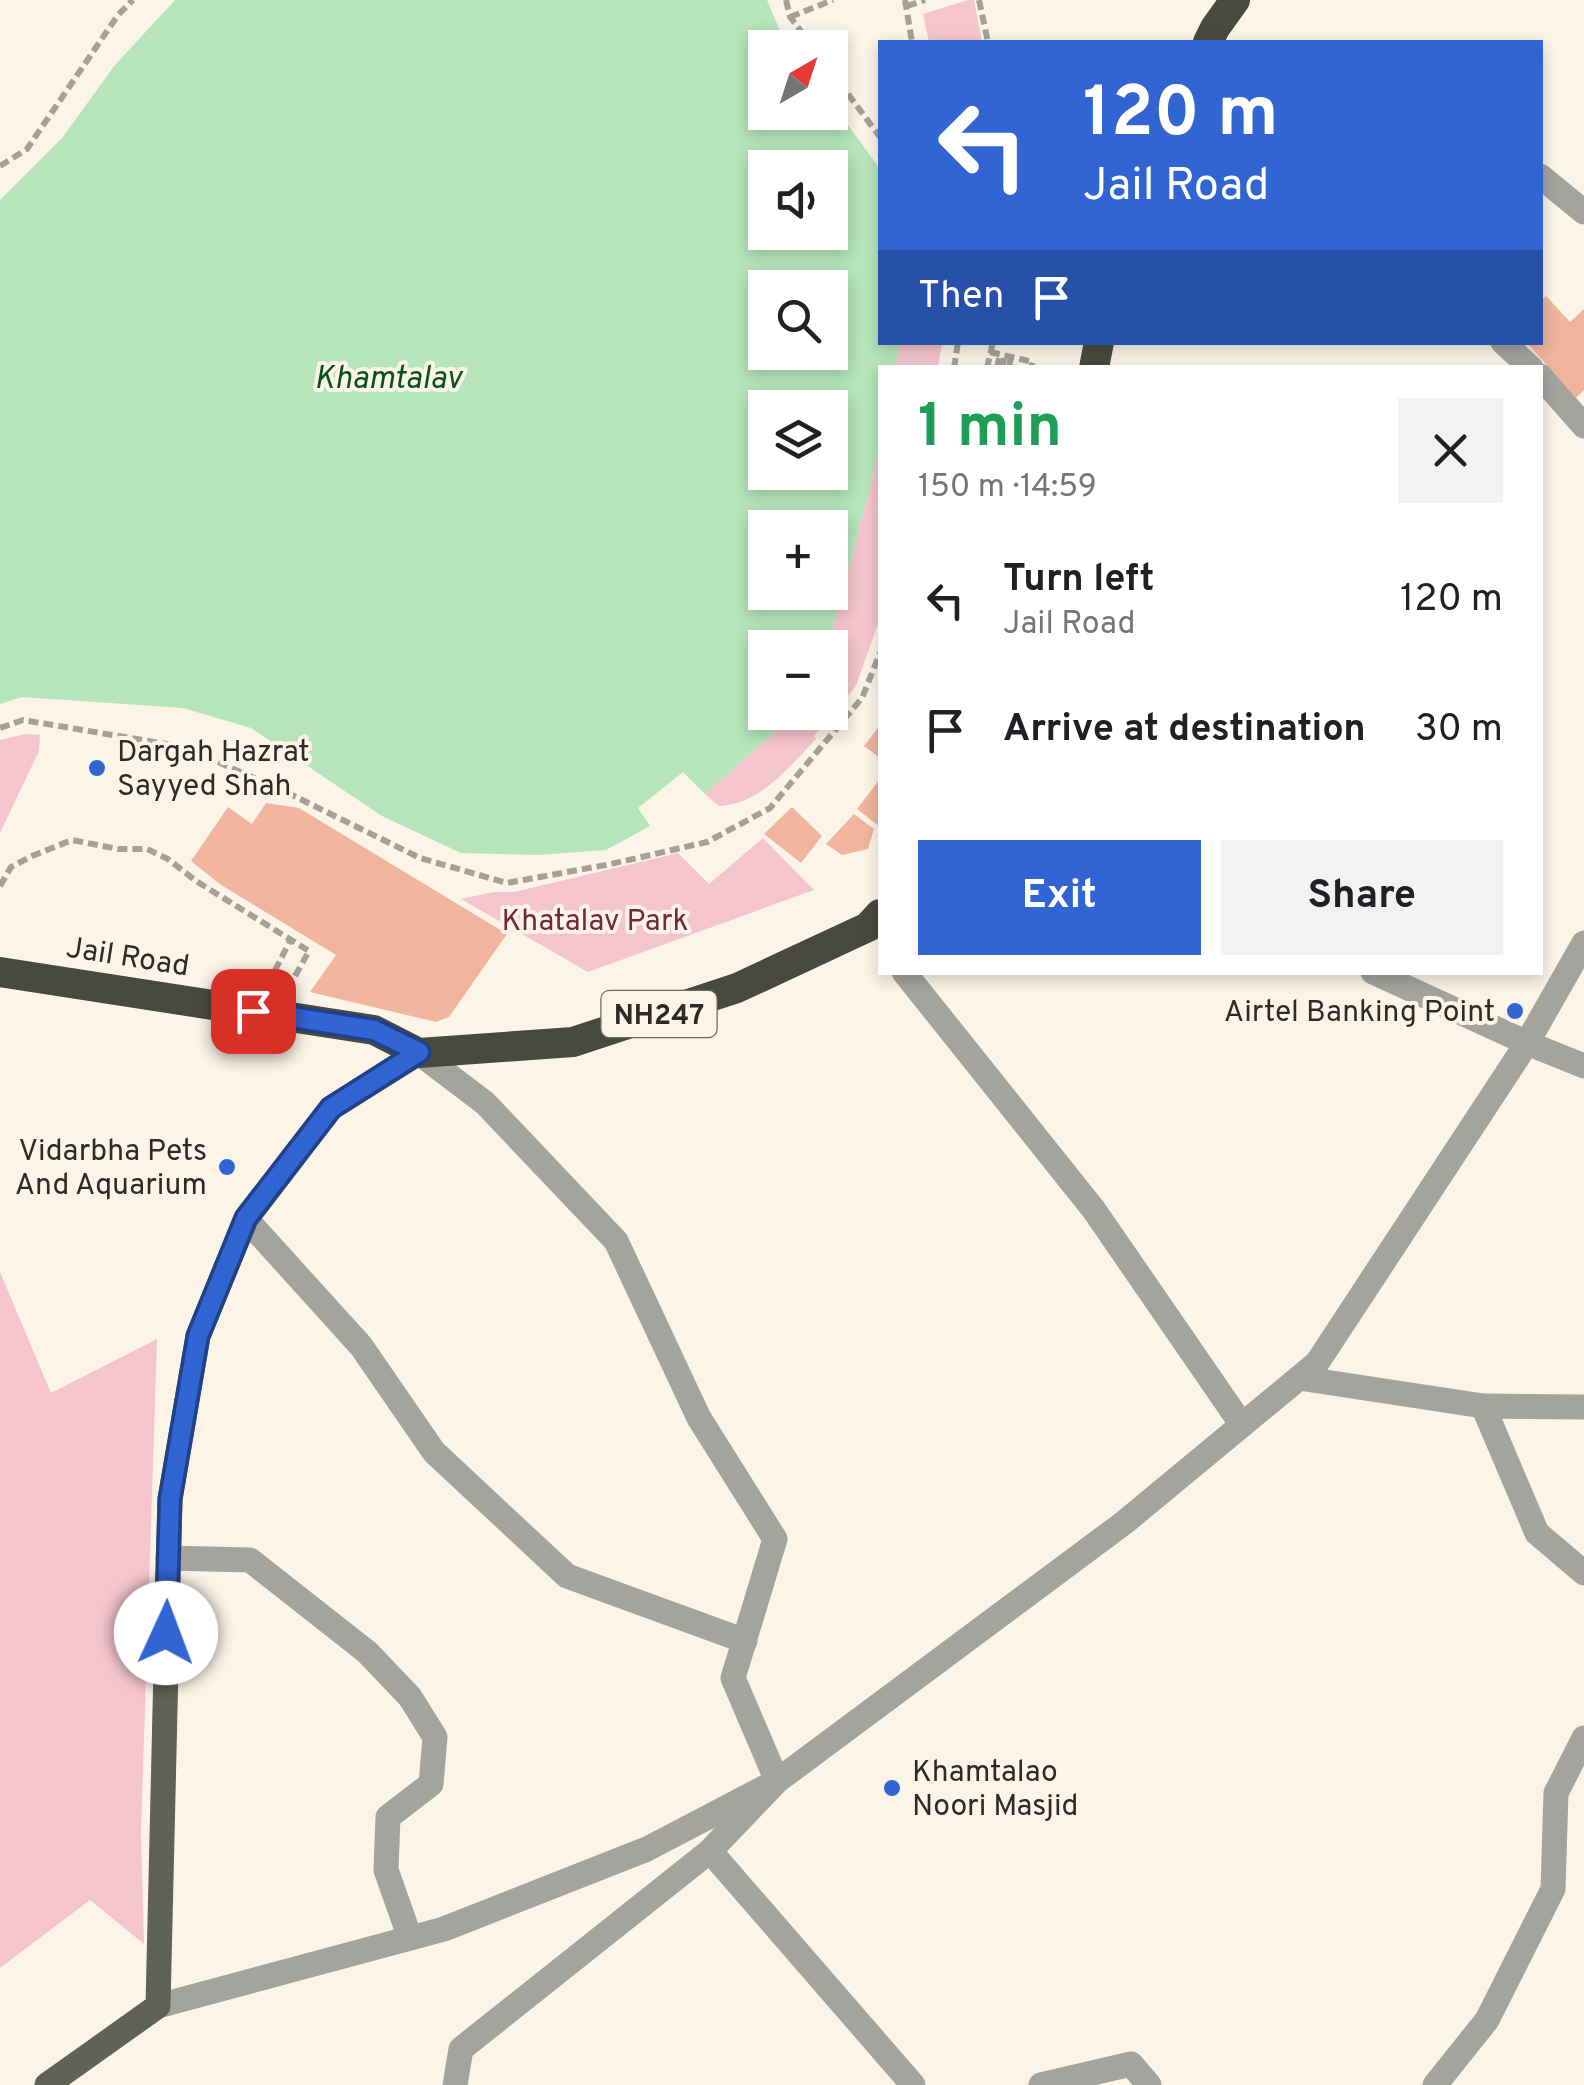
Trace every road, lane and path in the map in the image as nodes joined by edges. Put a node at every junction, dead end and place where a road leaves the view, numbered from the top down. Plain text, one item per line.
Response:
1 (133, 0) edge
2 (786, 0) edge
3 (833, 0) edge
4 (924, 0) edge
5 (979, 0) edge
6 (1235, 0) edge
7 (906, 3) edge
8 (790, 16) junction
9 (800, 30) edge
10 (912, 40) edge
11 (988, 40) edge
12 (1209, 40) edge
13 (848, 94) edge
14 (878, 134) edge
15 (0, 166) edge
16 (1543, 178) edge
17 (1584, 212) edge
18 (992, 345) edge
19 (1506, 345) edge
20 (990, 352) junction
21 (1013, 363) edge
22 (987, 365) edge
23 (1527, 365) edge
24 (1543, 379) edge
25 (1584, 426) edge
26 (878, 658) edge
27 (0, 728) edge
28 (0, 886) edge
29 (876, 927) edge
30 (290, 940) junction
31 (1584, 943) edge
32 (309, 951) dead end
33 (0, 972) edge
34 (906, 975) edge
35 (1380, 975) edge
36 (253, 1011) junction
37 (1527, 1043) junction
38 (419, 1052) junction
39 (1584, 1066) edge
40 (246, 1218) junction
41 (1300, 1378) junction
42 (1483, 1406) junction
43 (1584, 1407) edge
44 (1242, 1426) junction
45 (168, 1558) junction
46 (1584, 1573) edge
47 (744, 1641) junction
48 (1584, 1738) edge
49 (778, 1781) junction
50 (710, 1851) junction
51 (410, 1938) junction
52 (158, 2006) junction
53 (47, 2085) edge
54 (455, 2085) edge
55 (913, 2085) edge
56 (1041, 2085) edge
57 (1149, 2085) edge
58 (1435, 2085) edge

1 - 15 path
2 - 8 path
3 - 8 path
4 - 7 path
5 - 11 path
6 - 12 highway
7 - 10 path
8 - 9 path
13 - 14 path
16 - 17 street
18 - 20 path
19 - 23 street
20 - 21 path
20 - 22 path
24 - 25 street
26 - 27 path
28 - 30 path
29 - 38 highway, NH247
30 - 32 path
30 - 36 path
31 - 37 street
33 - 36 highway, Jail Road / NH247
34 - 44 street
35 - 37 street
36 - 38 highway, Jail Road / NH247
37 - 39 street
37 - 41 street
38 - 40 main road
38 - 47 street
40 - 45 main road
40 - 47 street
41 - 42 street
41 - 44 street
42 - 43 street
42 - 46 street
44 - 49 street
45 - 51 street
45 - 52 main road
47 - 49 street
48 - 58 street
49 - 50 street
49 - 51 street
50 - 54 street
50 - 55 street
51 - 52 street
52 - 53 main road
56 - 57 street

